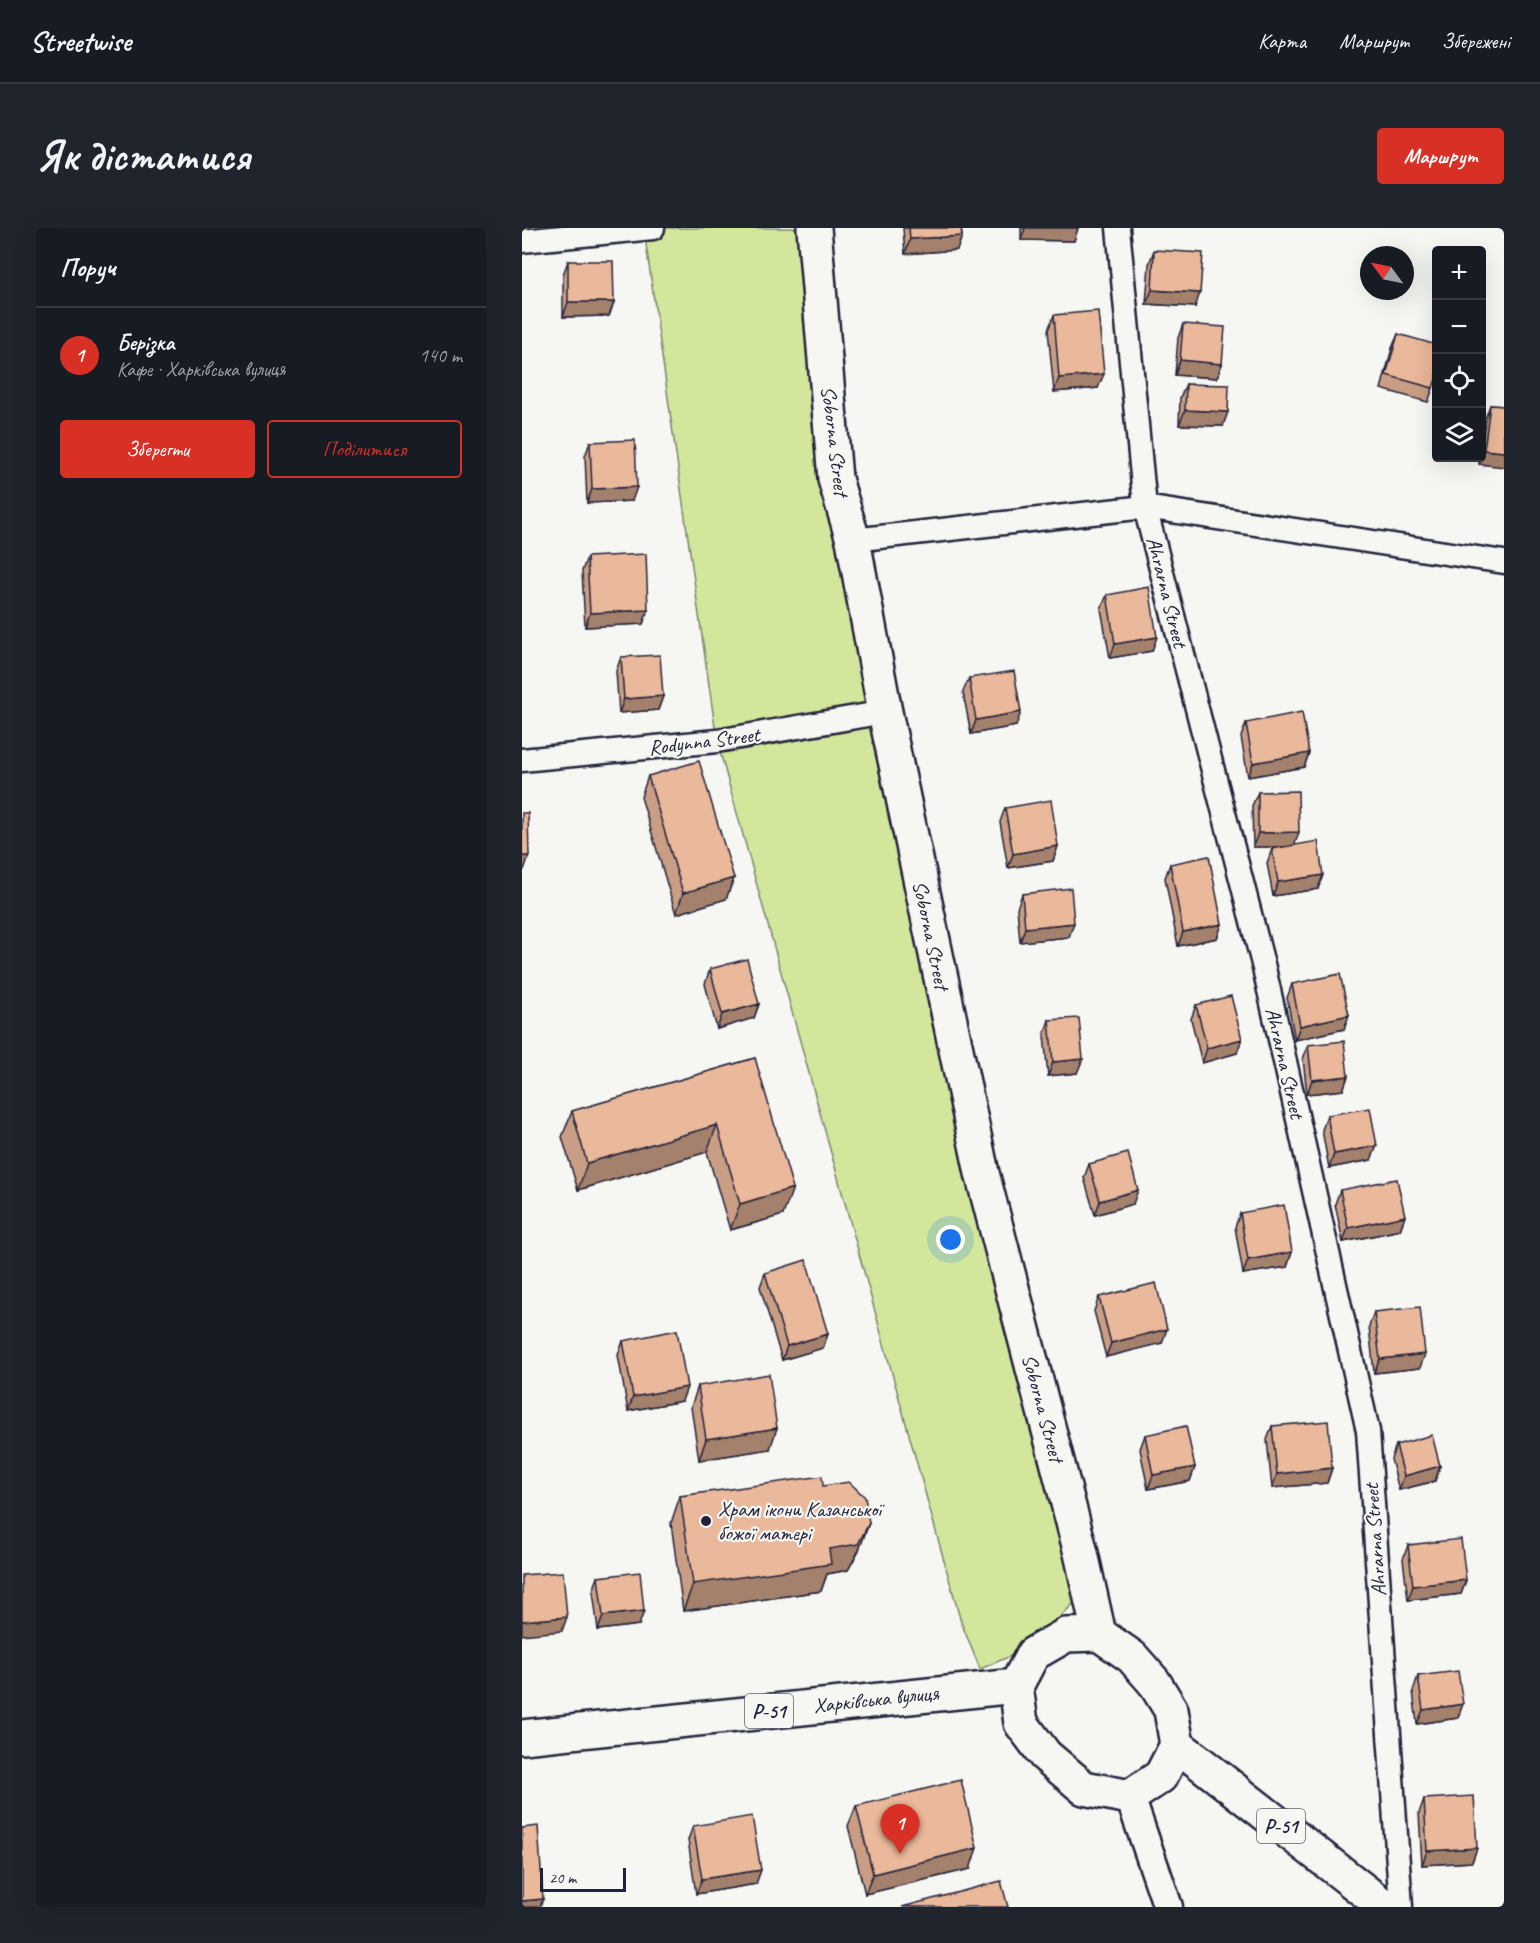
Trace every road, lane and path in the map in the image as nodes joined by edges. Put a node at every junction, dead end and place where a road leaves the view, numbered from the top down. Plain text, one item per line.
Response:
1 (653, 228) edge
2 (814, 228) edge
3 (1118, 228) edge
4 (522, 241) edge
5 (1145, 507) junction
6 (853, 540) junction
7 (1504, 562) edge
8 (885, 712) junction
9 (522, 760) edge
10 (1099, 1634) junction
11 (1016, 1686) junction
12 (522, 1737) edge
13 (1177, 1745) junction
14 (1130, 1797) junction
15 (1168, 1907) edge
16 (1385, 1907) edge
17 (1401, 1907) edge

1 - 4 street
2 - 6 main road, Soborna Street
3 - 5 street, Ahrarna Street
5 - 6 street
5 - 7 street
5 - 17 street, Ahrarna Street
6 - 8 main road, Soborna Street
8 - 9 street, Rodynna Street
8 - 10 main road, Soborna Street
10 - 11 main road
10 - 13 main road
11 - 12 main road, Харківська вулиця / Р-51
11 - 14 main road
13 - 14 main road
13 - 16 main road, Р-51
14 - 15 street

